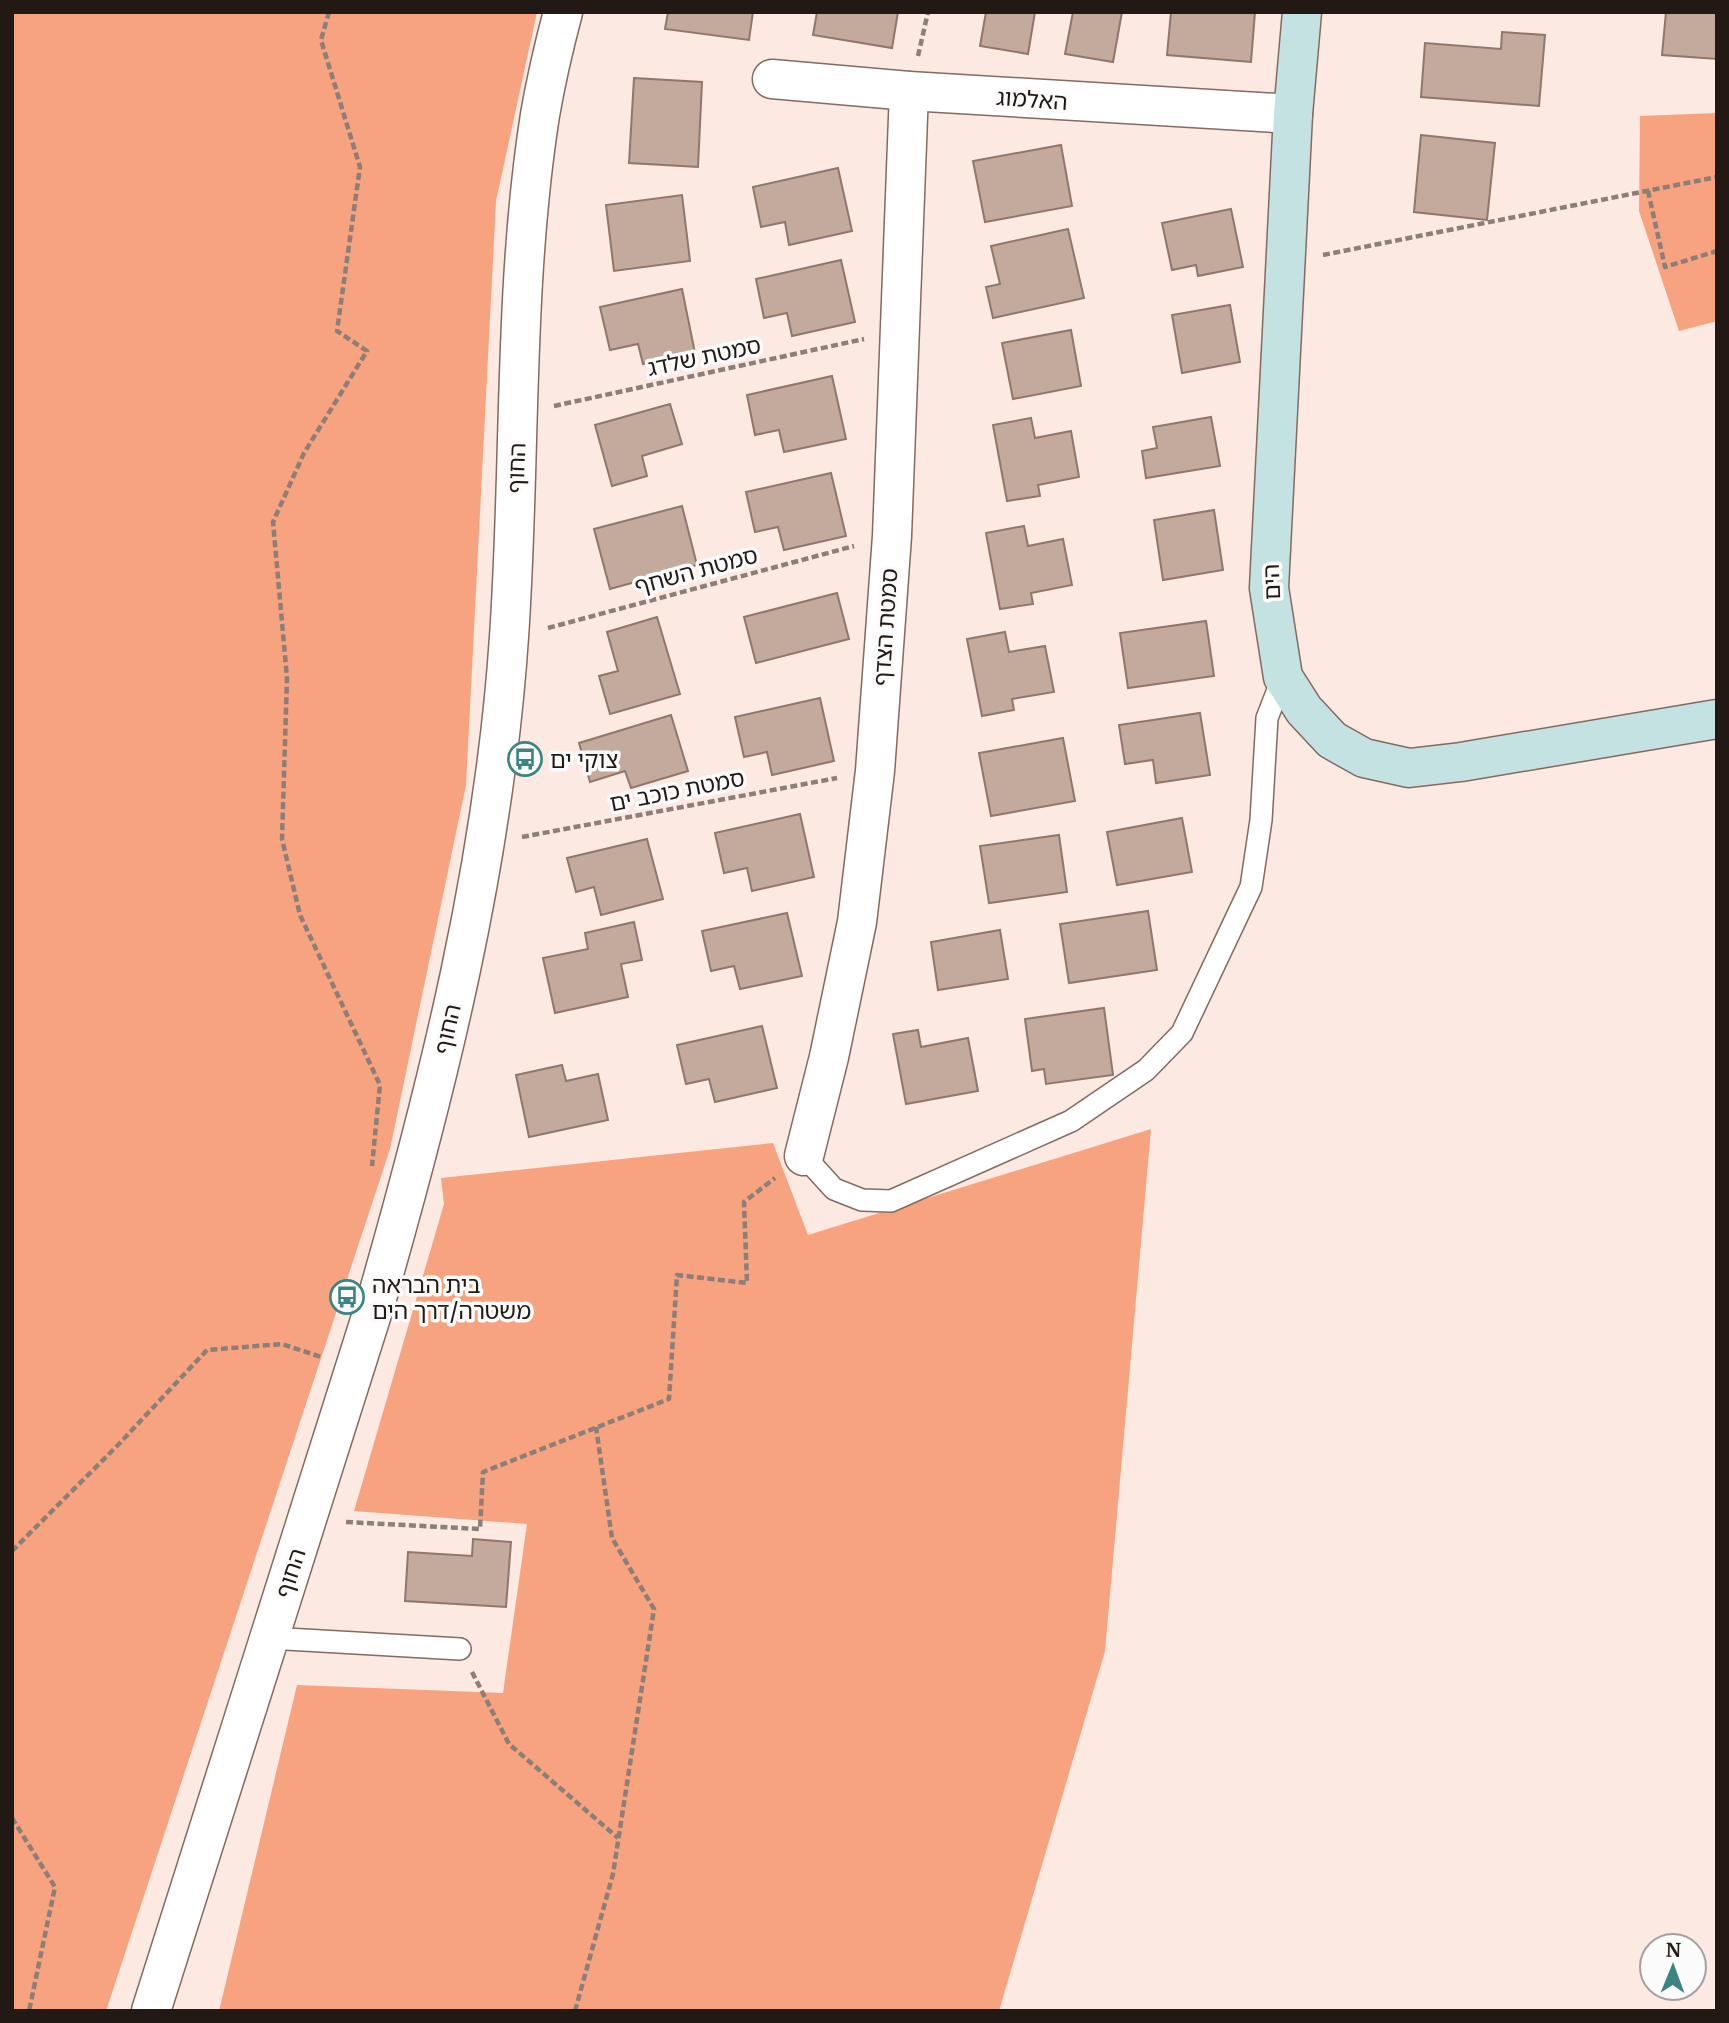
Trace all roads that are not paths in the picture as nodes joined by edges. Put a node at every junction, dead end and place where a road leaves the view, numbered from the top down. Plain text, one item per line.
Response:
1 (563, 12) edge
2 (1302, 12) edge
3 (772, 79) dead end
4 (909, 92) junction
5 (1293, 114) junction
6 (1283, 677) junction
7 (1717, 719) edge
8 (804, 1156) joint
9 (269, 1638) junction
10 (460, 1649) road end
11 (150, 2011) edge

1 - 9 street, החוף
2 - 5 street, הים
3 - 4 street, האלמוג
4 - 5 street, האלמוג
4 - 8 street, סמטת הצדף
5 - 6 street, הים
6 - 7 street, הים
6 - 8 lane
9 - 10 lane
9 - 11 street, החוף

